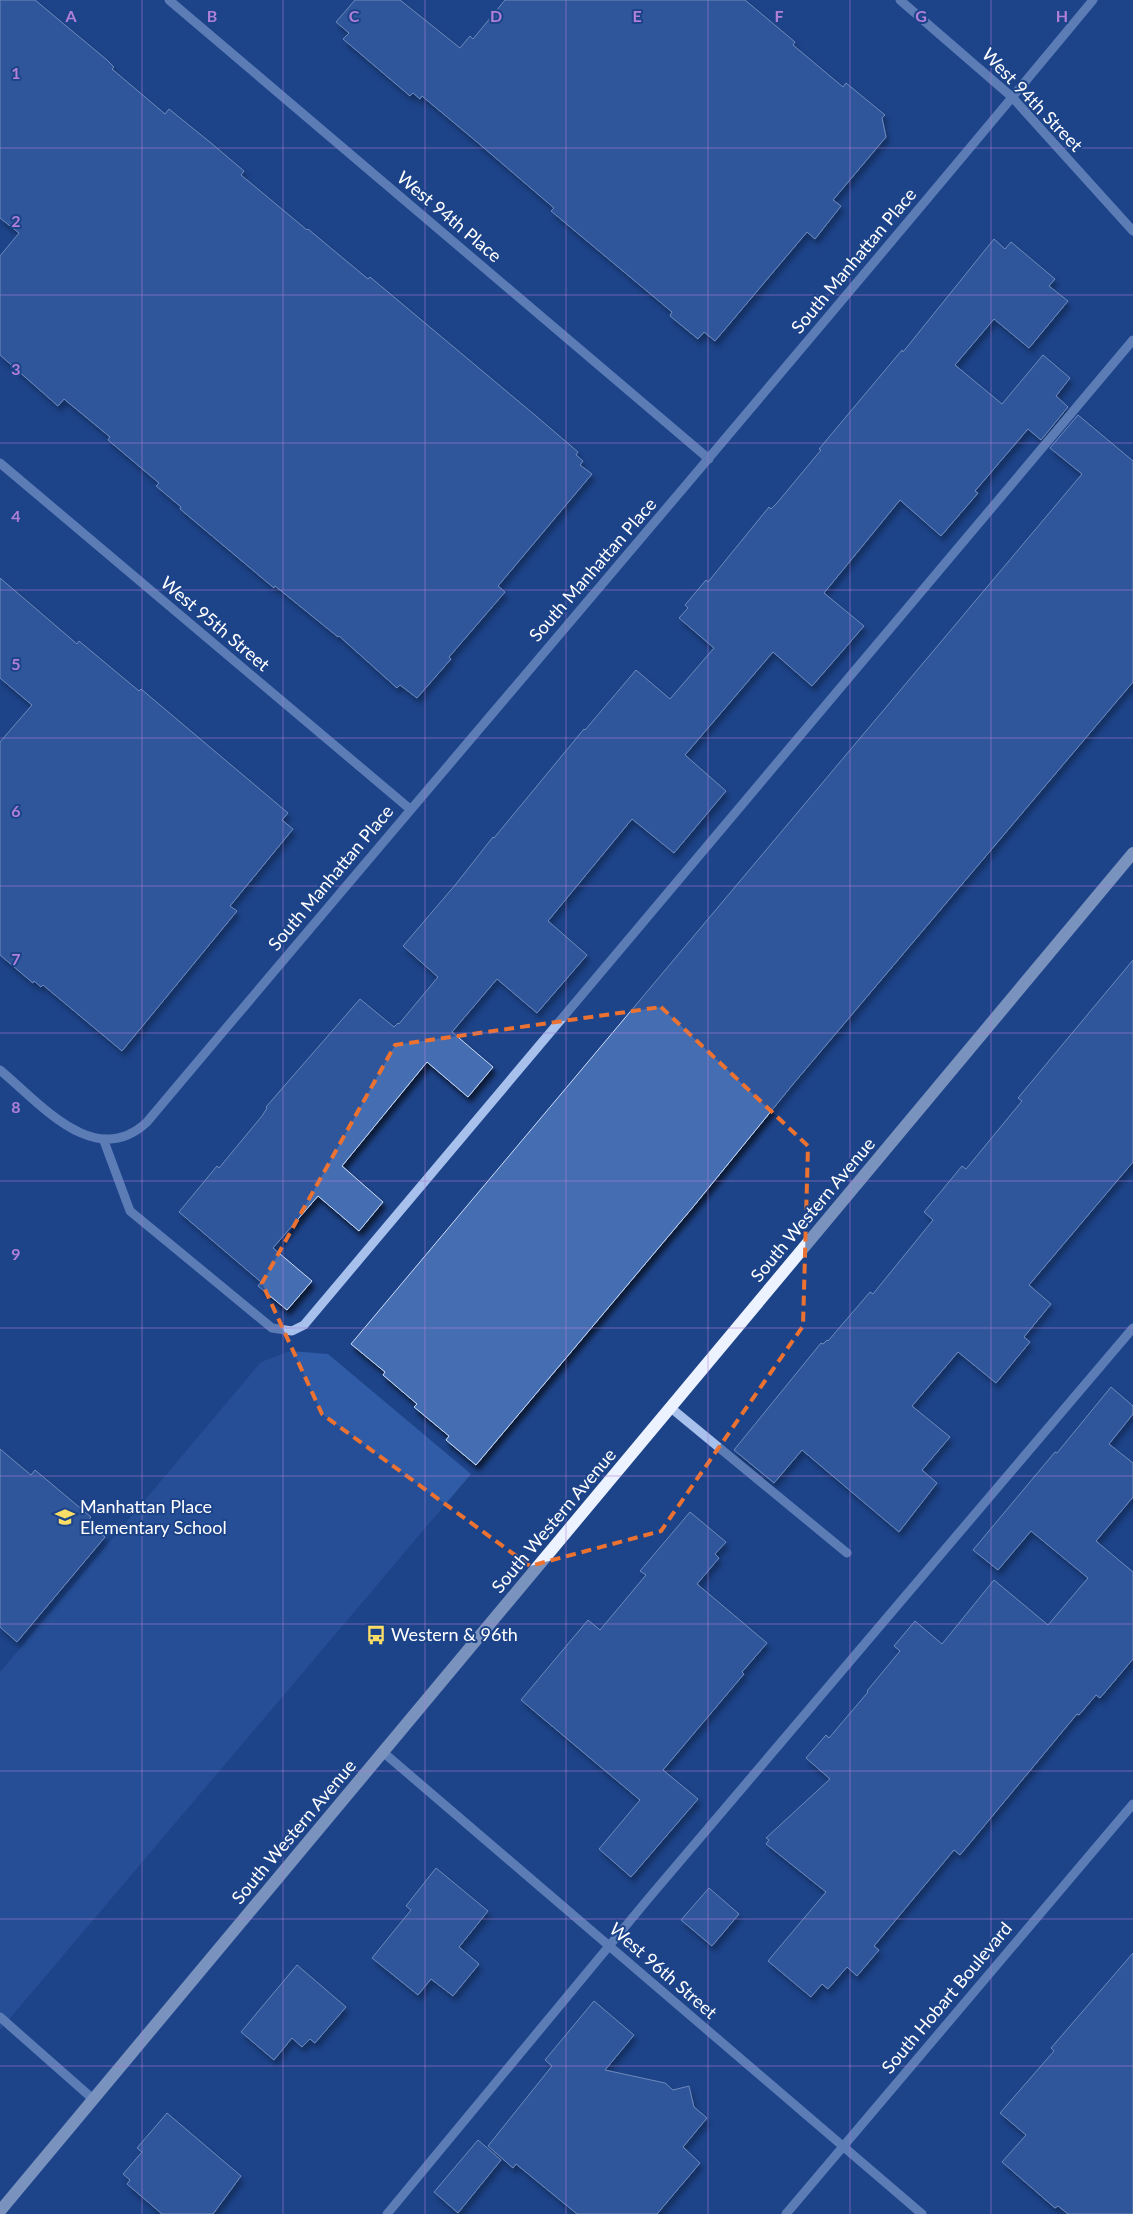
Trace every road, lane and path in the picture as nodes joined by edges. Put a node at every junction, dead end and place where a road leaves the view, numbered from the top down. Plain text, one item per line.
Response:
1 (169, 0) edge
2 (900, 0) edge
3 (1093, 0) edge
4 (1012, 97) junction
5 (1133, 231) edge
6 (1133, 340) edge
7 (709, 459) junction
8 (0, 463) edge
9 (410, 809) junction
10 (1133, 853) edge
11 (0, 1070) edge
12 (104, 1140) junction
13 (1133, 1328) edge
14 (671, 1408) junction
15 (847, 1553) dead end
16 (384, 1752) junction
17 (1133, 1804) edge
18 (610, 1946) junction
19 (0, 2017) edge
20 (94, 2100) junction
21 (843, 2146) junction
22 (0, 2211) edge
23 (387, 2214) edge
24 (786, 2214) edge
25 (922, 2214) edge

1 - 7 street, West 94th Place
2 - 4 street, West 94th Street
3 - 4 street, South Manhattan Place
4 - 5 street, West 94th Street
4 - 7 street, South Manhattan Place
6 - 12 street
7 - 9 street, South Manhattan Place
8 - 9 street, West 95th Street
9 - 12 street, South Manhattan Place
10 - 14 main road, South Western Avenue
11 - 12 street
13 - 18 street
14 - 15 street
14 - 16 main road, South Western Avenue
16 - 18 street, West 96th Street
16 - 20 main road, South Western Avenue
17 - 21 street, South Hobart Boulevard
18 - 21 street, West 96th Street
18 - 23 street
19 - 20 street
20 - 22 main road, South Western Avenue
21 - 24 street, South Hobart Boulevard
21 - 25 street, West 96th Street

